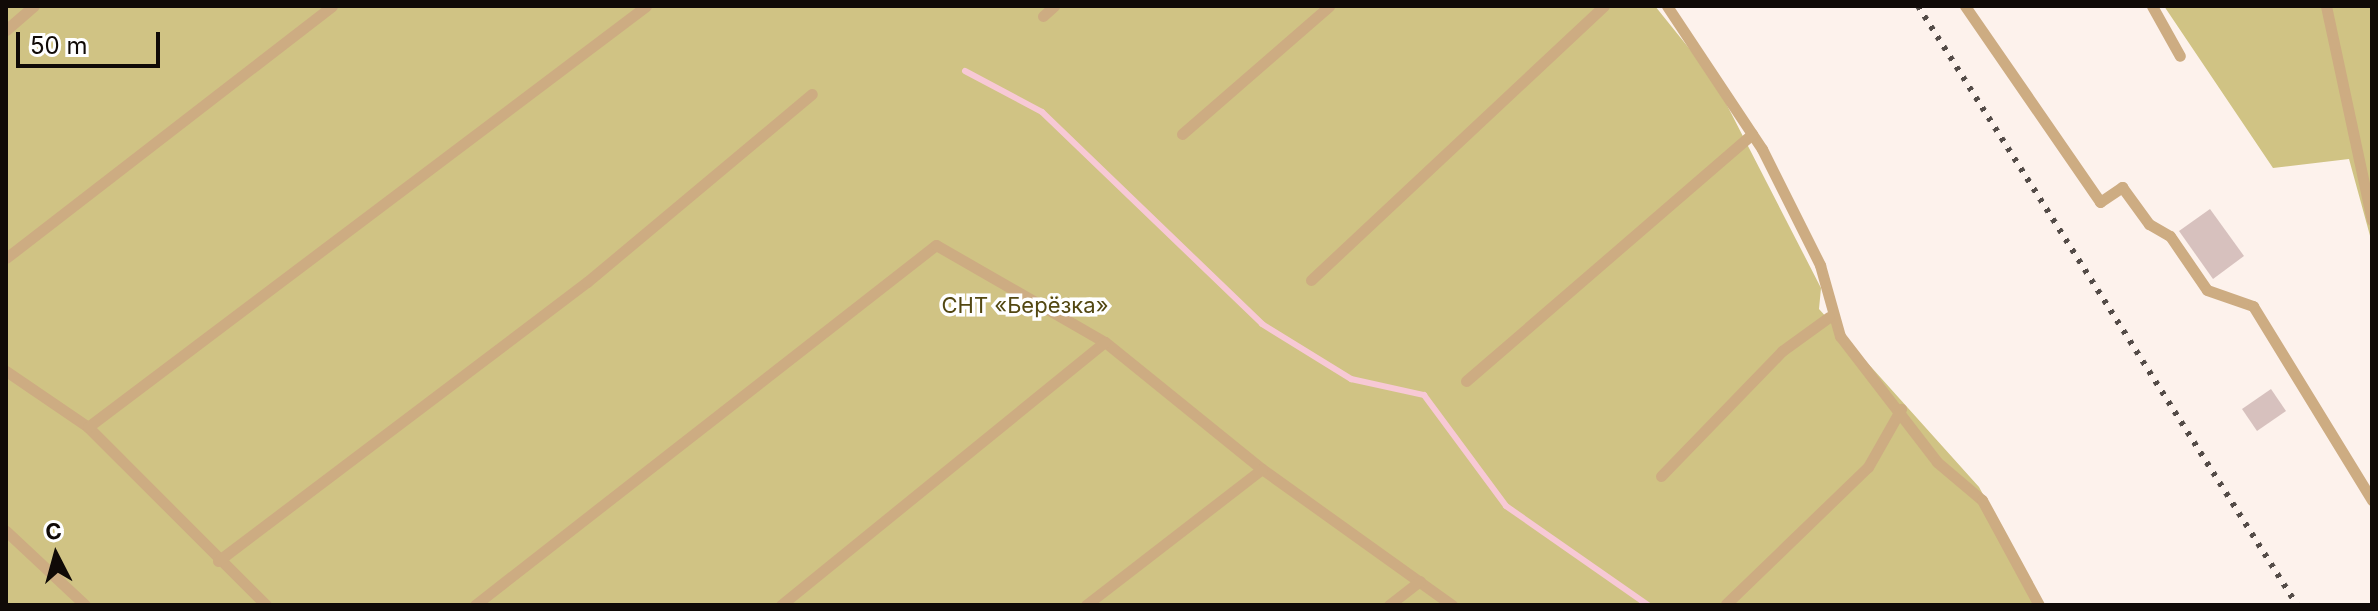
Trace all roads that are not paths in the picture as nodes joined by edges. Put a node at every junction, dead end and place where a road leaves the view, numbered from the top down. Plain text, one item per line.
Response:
1 (34, 6) edge
2 (332, 6) edge
3 (646, 6) edge
4 (1054, 6) edge
5 (1329, 6) edge
6 (1604, 6) edge
7 (1667, 6) edge
8 (1965, 6) edge
9 (2152, 6) edge
10 (2326, 6) edge
11 (1043, 16) dead end
12 (6, 30) edge
13 (2180, 56) dead end
14 (812, 94) dead end
15 (1182, 134) dead end
16 (1752, 134) junction
17 (2372, 220) edge
18 (6, 258) edge
19 (1311, 280) dead end
20 (1829, 317) junction
21 (1105, 342) junction
22 (6, 371) edge
23 (1466, 381) dead end
24 (1901, 409) junction
25 (88, 427) junction
26 (1262, 469) junction
27 (1661, 476) dead end
28 (2372, 500) edge
29 (6, 531) edge
30 (218, 561) junction
31 (1420, 581) junction
32 (1726, 604) edge
33 (85, 605) edge
34 (266, 605) edge
35 (475, 605) edge
36 (781, 605) edge
37 (1086, 605) edge
38 (1389, 605) edge
39 (1452, 605) edge
40 (2039, 605) edge

1 - 12 lane
2 - 18 lane
3 - 25 lane
4 - 11 lane
5 - 15 lane
6 - 19 lane
7 - 16 lane
8 - 28 lane
9 - 13 lane
10 - 17 lane
14 - 30 lane
16 - 20 lane
16 - 23 lane
20 - 24 lane
20 - 27 lane
21 - 26 lane
21 - 35 lane
21 - 36 lane
22 - 25 lane
24 - 32 lane
24 - 40 lane
25 - 30 lane
26 - 31 lane
26 - 37 lane
29 - 33 lane
30 - 34 lane
31 - 38 lane
31 - 39 lane

